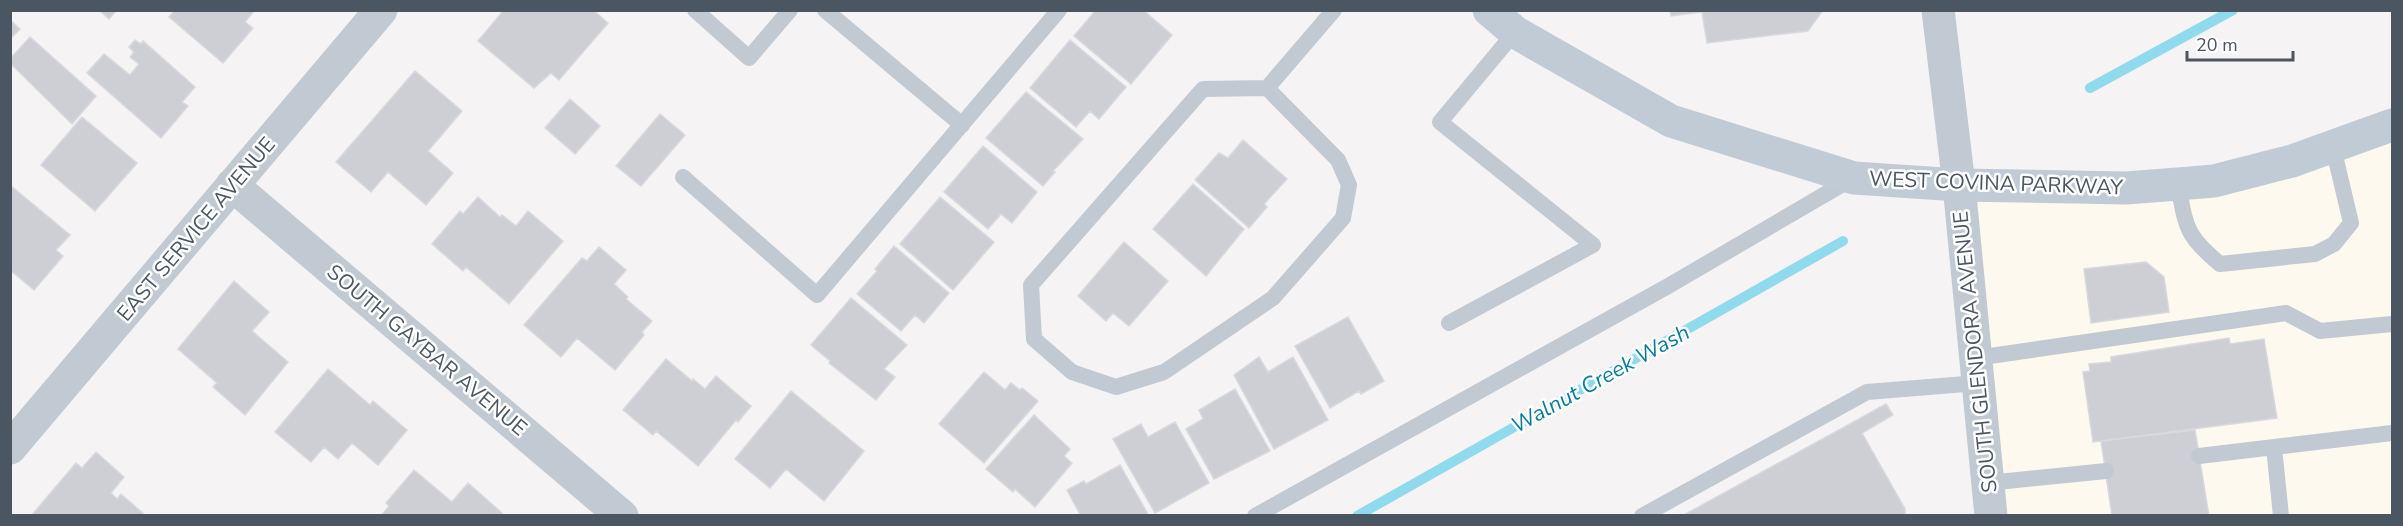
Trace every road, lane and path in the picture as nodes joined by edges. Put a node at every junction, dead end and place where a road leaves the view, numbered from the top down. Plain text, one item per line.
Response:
1 (381, 10) edge
2 (695, 10) edge
3 (790, 10) edge
4 (825, 10) edge
5 (1059, 10) edge
6 (1334, 10) edge
7 (1489, 10) edge
8 (1938, 11) edge
9 (1515, 32) junction
10 (1267, 88) junction
11 (962, 125) junction
12 (2392, 125) edge
13 (2333, 147) junction
14 (683, 177) dead end
15 (1854, 178) junction
16 (2178, 184) junction
17 (232, 185) junction
18 (1959, 185) junction
19 (1449, 323) dead end
20 (2392, 324) edge
21 (1977, 371) junction
22 (2392, 433) edge
23 (2274, 447) junction
24 (10, 448) edge
25 (2199, 456) dead end
26 (2106, 471) dead end
27 (1988, 483) junction
28 (622, 516) edge
29 (1255, 516) edge
30 (1642, 516) edge
31 (1991, 516) edge
32 (2281, 516) edge

1 - 17 street, EAST SERVICE AVENUE
2 - 3 lane
4 - 11 lane
5 - 11 lane
6 - 10 lane
7 - 9 main road, WEST COVINA PARKWAY
8 - 18 street, SOUTH GLENDORA AVENUE
9 - 15 main road, WEST COVINA PARKWAY
9 - 19 lane
10 - 10 lane
11 - 14 lane
12 - 13 main road, WEST COVINA PARKWAY
13 - 16 main road, WEST COVINA PARKWAY
13 - 16 lane
15 - 18 main road, WEST COVINA PARKWAY
15 - 29 lane
16 - 18 main road, WEST COVINA PARKWAY
17 - 24 street, EAST SERVICE AVENUE
17 - 28 street, SOUTH GAYBAR AVENUE
18 - 21 street, SOUTH GLENDORA AVENUE
20 - 21 lane
21 - 27 street, SOUTH GLENDORA AVENUE
21 - 30 lane
22 - 23 lane
23 - 25 lane
23 - 32 lane
26 - 27 lane
27 - 31 street, SOUTH GLENDORA AVENUE

